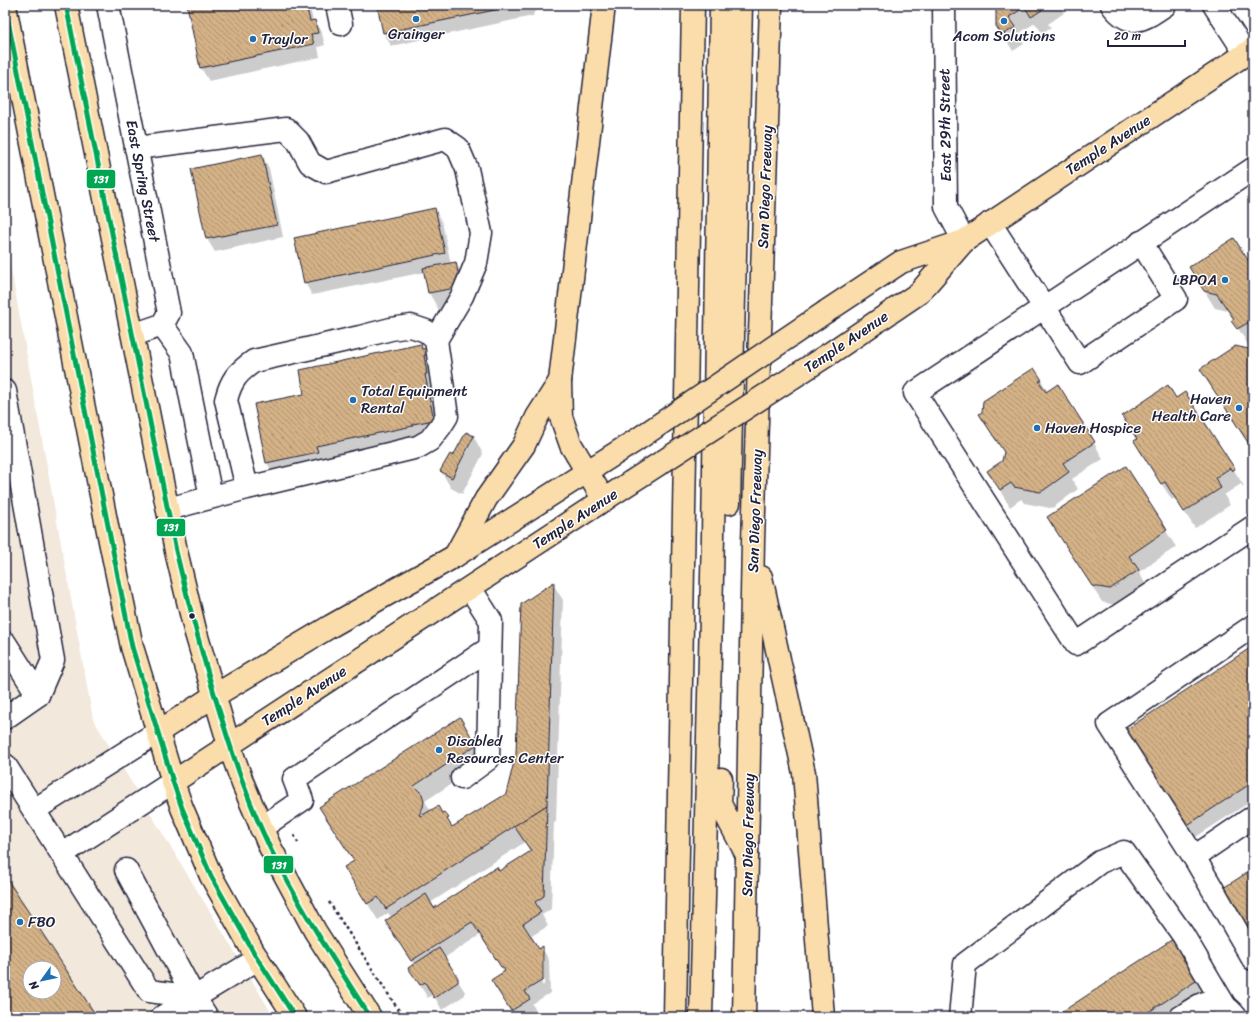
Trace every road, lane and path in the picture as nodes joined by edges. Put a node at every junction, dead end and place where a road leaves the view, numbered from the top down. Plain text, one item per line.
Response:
1 (66, 5) edge
2 (108, 5) edge
3 (604, 5) edge
4 (693, 5) edge
5 (721, 5) edge
6 (741, 5) edge
7 (771, 5) edge
8 (944, 5) edge
9 (1112, 5) edge
10 (1165, 5) edge
11 (1214, 5) edge
12 (5, 6) edge
13 (1250, 52) edge
14 (136, 148) junction
15 (1253, 169) edge
16 (990, 223) junction
17 (964, 241) junction
18 (1141, 242) junction
19 (1044, 308) junction
20 (162, 325) junction
21 (133, 335) junction
22 (436, 340) junction
23 (560, 381) junction
24 (5, 391) edge
25 (587, 471) junction
26 (247, 488) junction
27 (211, 497) junction
28 (604, 500) junction
29 (168, 508) junction
30 (1253, 527) edge
31 (753, 541) junction
32 (455, 556) junction
33 (470, 588) junction
34 (1253, 626) edge
35 (5, 643) edge
36 (490, 648) junction
37 (38, 695) junction
38 (214, 696) junction
39 (5, 718) edge
40 (158, 732) junction
41 (228, 745) junction
42 (5, 765) edge
43 (462, 778) dead end
44 (173, 782) junction
45 (34, 810) junction
46 (283, 813) junction
47 (1253, 817) edge
48 (261, 828) junction
49 (300, 848) dead end
50 (62, 854) junction
51 (747, 856) junction
52 (1194, 857) junction
53 (126, 870) dead end
54 (326, 896) dead end
55 (258, 959) junction
56 (1253, 959) edge
57 (194, 997) junction
58 (1231, 1011) edge
59 (162, 1017) edge
60 (207, 1017) edge
61 (295, 1017) edge
62 (370, 1017) edge
63 (402, 1017) edge
64 (675, 1017) edge
65 (701, 1017) edge
66 (744, 1017) edge
67 (823, 1017) edge
68 (960, 1017) edge
69 (1181, 1017) edge

1 - 21 main road
2 - 14 street, East Spring Street
3 - 23 main road
4 - 64 main road
5 - 65 main road
6 - 51 main road
7 - 31 main road, San Diego Freeway
8 - 17 street, East 29th Street
9 - 10 street
11 - 13 street
12 - 40 main road
13 - 16 main road, Temple Avenue
14 - 20 street, East Spring Street
14 - 22 street
15 - 18 street
16 - 17 main road, Temple Avenue
16 - 19 street
17 - 25 main road, Temple Avenue, bridge
17 - 28 main road, Temple Avenue, bridge
18 - 19 street
18 - 19 street
19 - 30 street
20 - 21 street
20 - 27 street
21 - 29 main road
22 - 26 street
22 - 26 street
23 - 25 main road
23 - 32 main road
24 - 37 street
25 - 28 main road
25 - 32 main road, Temple Avenue
26 - 27 street
27 - 29 street
28 - 33 main road, Temple Avenue
29 - 38 main road
31 - 51 main road, San Diego Freeway
31 - 67 main road
32 - 38 main road, Temple Avenue
33 - 36 street
33 - 41 main road, Temple Avenue
34 - 52 street
35 - 37 street
36 - 43 street
36 - 46 street
37 - 39 street
38 - 40 main road, Temple Avenue
38 - 41 main road
40 - 44 main road
40 - 45 street
41 - 44 main road, Temple Avenue
41 - 48 main road
42 - 45 street
44 - 50 street
44 - 55 main road
45 - 50 street
46 - 48 street
46 - 49 path
47 - 52 street
48 - 62 main road
50 - 57 street
51 - 66 main road, San Diego Freeway
52 - 56 street
53 - 57 street
54 - 63 path
55 - 57 street
55 - 61 main road
57 - 59 street
57 - 60 street
58 - 68 street
58 - 69 street

